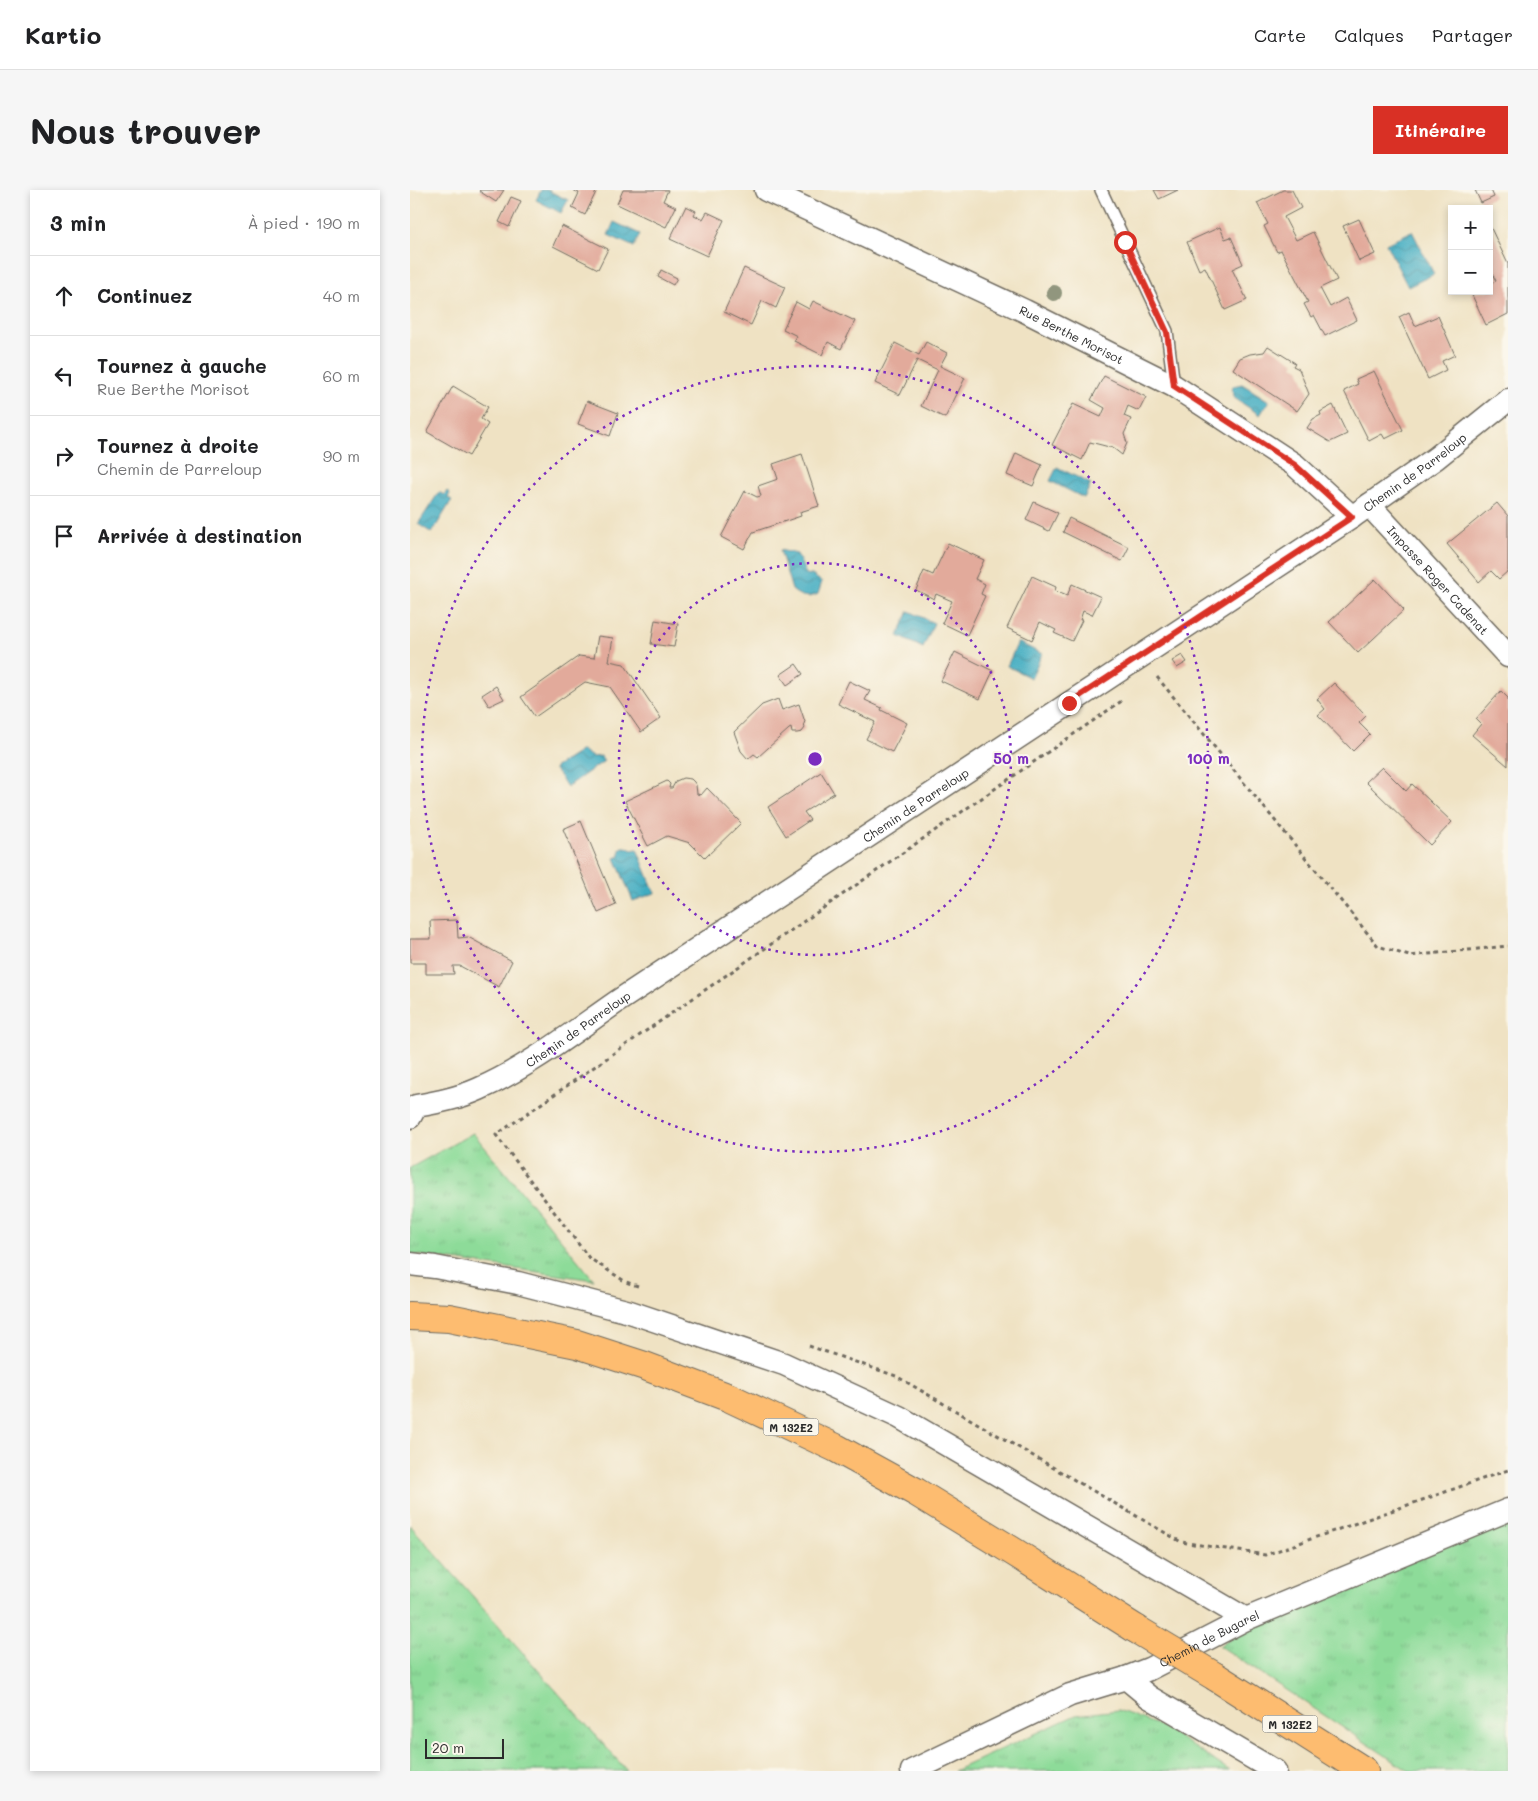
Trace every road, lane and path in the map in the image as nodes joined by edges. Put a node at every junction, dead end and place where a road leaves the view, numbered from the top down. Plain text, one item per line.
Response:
1 (766, 190) edge
2 (1101, 190) edge
3 (1174, 386) junction
4 (1508, 400) edge
5 (1360, 511) junction
6 (1508, 656) edge
7 (1150, 682) dead end
8 (1126, 698) dead end
9 (1508, 946) edge
10 (412, 1107) edge
11 (410, 1264) edge
12 (644, 1289) dead end
13 (410, 1316) edge
14 (802, 1344) dead end
15 (1508, 1470) edge
16 (1508, 1510) edge
17 (1246, 1620) junction
18 (1126, 1678) junction
19 (912, 1771) edge
20 (1275, 1771) edge
21 (1364, 1771) edge

1 - 3 street, Rue Berthe Morisot
2 - 3 lane
3 - 5 street, Rue Berthe Morisot
4 - 5 street, Chemin de Parreloup
5 - 6 street, Impasse Roger Cadenat
5 - 10 street, Chemin de Parreloup
7 - 9 path
8 - 12 path
11 - 17 street
13 - 21 main road, M 132E2, bridge
14 - 15 path
16 - 17 street, Chemin de Bugarel
17 - 18 street, Chemin de Bugarel
18 - 19 street, Chemin de Bugarel
18 - 20 street

